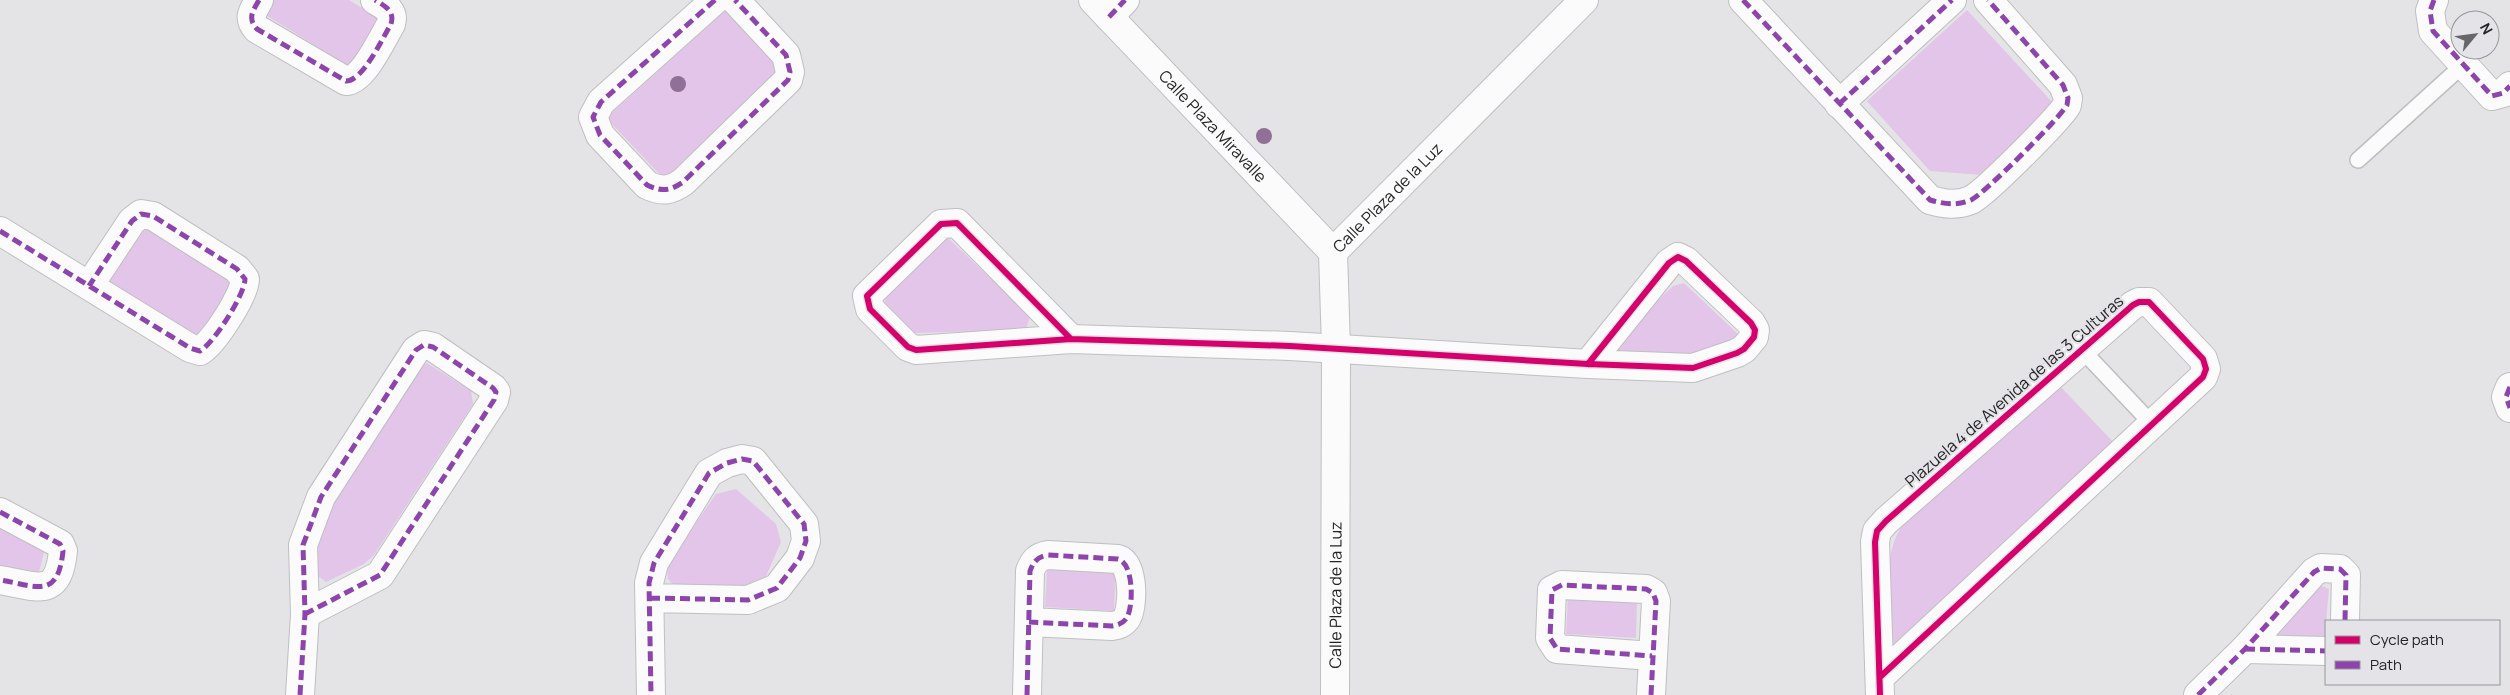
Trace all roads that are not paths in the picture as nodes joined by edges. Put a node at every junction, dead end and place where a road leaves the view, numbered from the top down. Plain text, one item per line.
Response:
1 (260, 0) edge
2 (375, 0) edge
3 (715, 0) edge
4 (735, 0) edge
5 (1584, 0) edge
6 (1743, 0) edge
7 (1952, 0) edge
8 (1988, 0) edge
9 (2434, 0) edge
10 (1109, 6) edge
11 (2463, 65) junction
12 (2510, 86) edge
13 (1839, 104) junction
14 (2358, 160) dead end
15 (0, 231) edge
16 (1333, 252) junction
17 (89, 286) junction
18 (1070, 339) junction
19 (1336, 348) junction
20 (2083, 351) junction
21 (1588, 364) junction
22 (2510, 387) edge
23 (2510, 408) edge
24 (2153, 425) junction
25 (0, 512) edge
26 (0, 580) edge
27 (650, 598) junction
28 (305, 614) junction
29 (2345, 620) edge
30 (1029, 622) dead end
31 (2244, 649) junction
32 (2325, 650) edge
33 (1652, 656) dead end
34 (1880, 686) edge
35 (300, 695) edge
36 (651, 695) edge
37 (1027, 695) edge
38 (1335, 695) edge
39 (1651, 695) edge
40 (2198, 695) edge

1 - 2 street
3 - 4 street
5 - 16 street, Calle Plaza de la Luz
6 - 13 street
7 - 13 street
8 - 13 street
9 - 11 street
10 - 16 street, Calle Plaza Miravalle
11 - 12 street
11 - 14 lane
15 - 17 street
16 - 19 street, Calle Plaza de la Luz
17 - 17 street
18 - 18 street
18 - 19 street
19 - 21 street
19 - 38 street, Calle Plaza de la Luz
20 - 24 lane
20 - 24 street, Plazuela 4 de Avenida de las 3 Culturas
20 - 34 street, Plazuela 4 de Avenida de las 3 Culturas
21 - 21 street
22 - 23 street
24 - 34 street, Plazuela 4 de Avenida de las 3 Culturas
25 - 26 street
27 - 27 street
27 - 36 street
28 - 28 street
28 - 35 street
29 - 31 street
30 - 37 street
31 - 32 street
31 - 40 street
33 - 39 street

